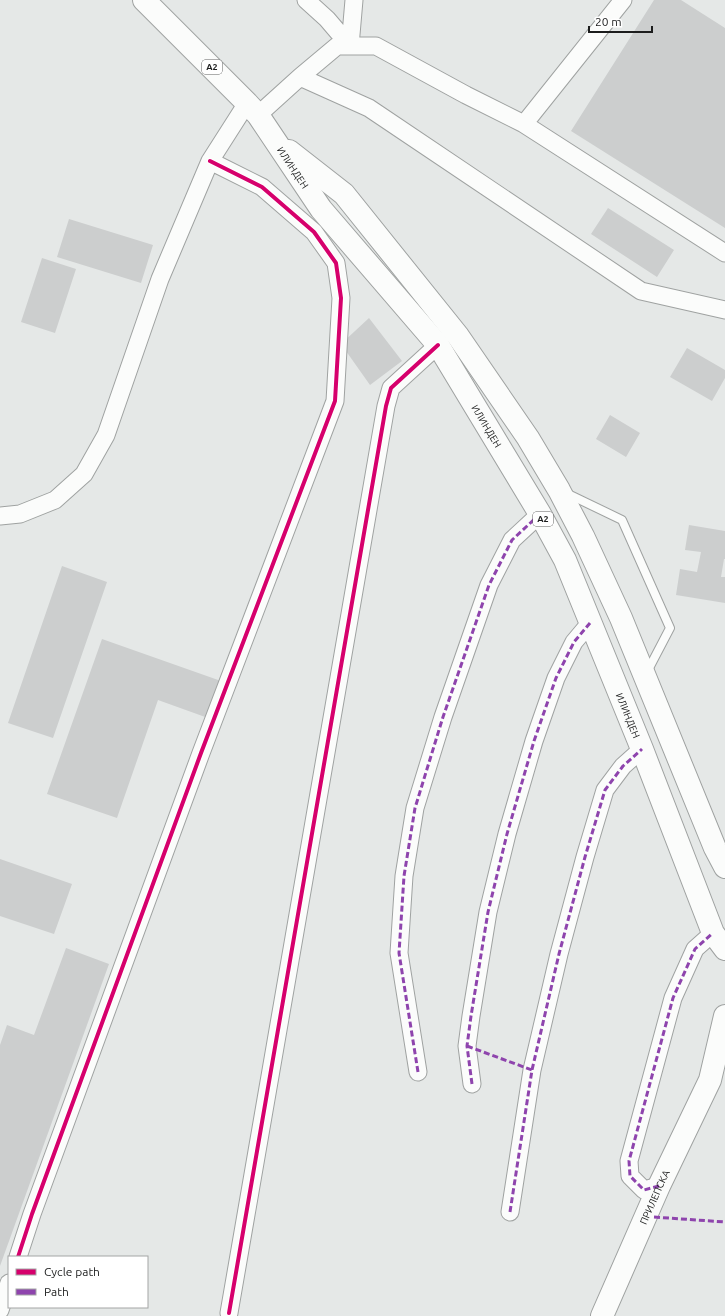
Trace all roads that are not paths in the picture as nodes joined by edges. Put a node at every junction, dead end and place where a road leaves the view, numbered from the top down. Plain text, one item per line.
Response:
1 (144, 0) edge
2 (306, 0) edge
3 (354, 0) edge
4 (623, 0) edge
5 (350, 46) junction
6 (300, 77) junction
7 (253, 109) junction
8 (524, 124) junction
9 (274, 139) junction
10 (210, 161) junction
11 (725, 253) edge
12 (725, 310) edge
13 (438, 345) junction
14 (559, 490) junction
15 (540, 514) junction
16 (0, 516) edge
17 (590, 623) junction
18 (645, 677) junction
19 (642, 749) junction
20 (725, 867) edge
21 (719, 941) edge
22 (725, 1016) edge
23 (418, 1072) dead end
24 (717, 1074) edge
25 (472, 1084) dead end
26 (658, 1186) junction
27 (510, 1212) dead end
28 (18, 1256) edge
29 (8, 1286) edge
30 (0, 1310) edge
31 (229, 1313) dead end
32 (602, 1316) edge

1 - 7 main road, A2
2 - 5 street
3 - 5 street
4 - 8 street
5 - 6 street
5 - 8 street
6 - 7 street
6 - 12 street
7 - 9 main road, A2
7 - 10 street
8 - 11 street
9 - 13 main road, ИЛИНДЕН / A2
9 - 14 main road, ИЛИНДЕН / A2
10 - 16 street
10 - 28 street
13 - 15 main road, ИЛИНДЕН / A2
13 - 31 street
14 - 18 main road, ИЛИНДЕН / A2
14 - 18 lane
15 - 17 main road, ИЛИНДЕН / A2
15 - 23 street
17 - 19 main road, ИЛИНДЕН / A2
17 - 25 street
18 - 20 main road, ИЛИНДЕН / A2
19 - 21 main road, ИЛИНДЕН / A2
19 - 27 street
21 - 26 street
22 - 24 main road, ПРИЛЕПСКА
24 - 26 main road, ПРИЛЕПСКА
26 - 32 main road, ПРИЛЕПСКА
29 - 30 street

